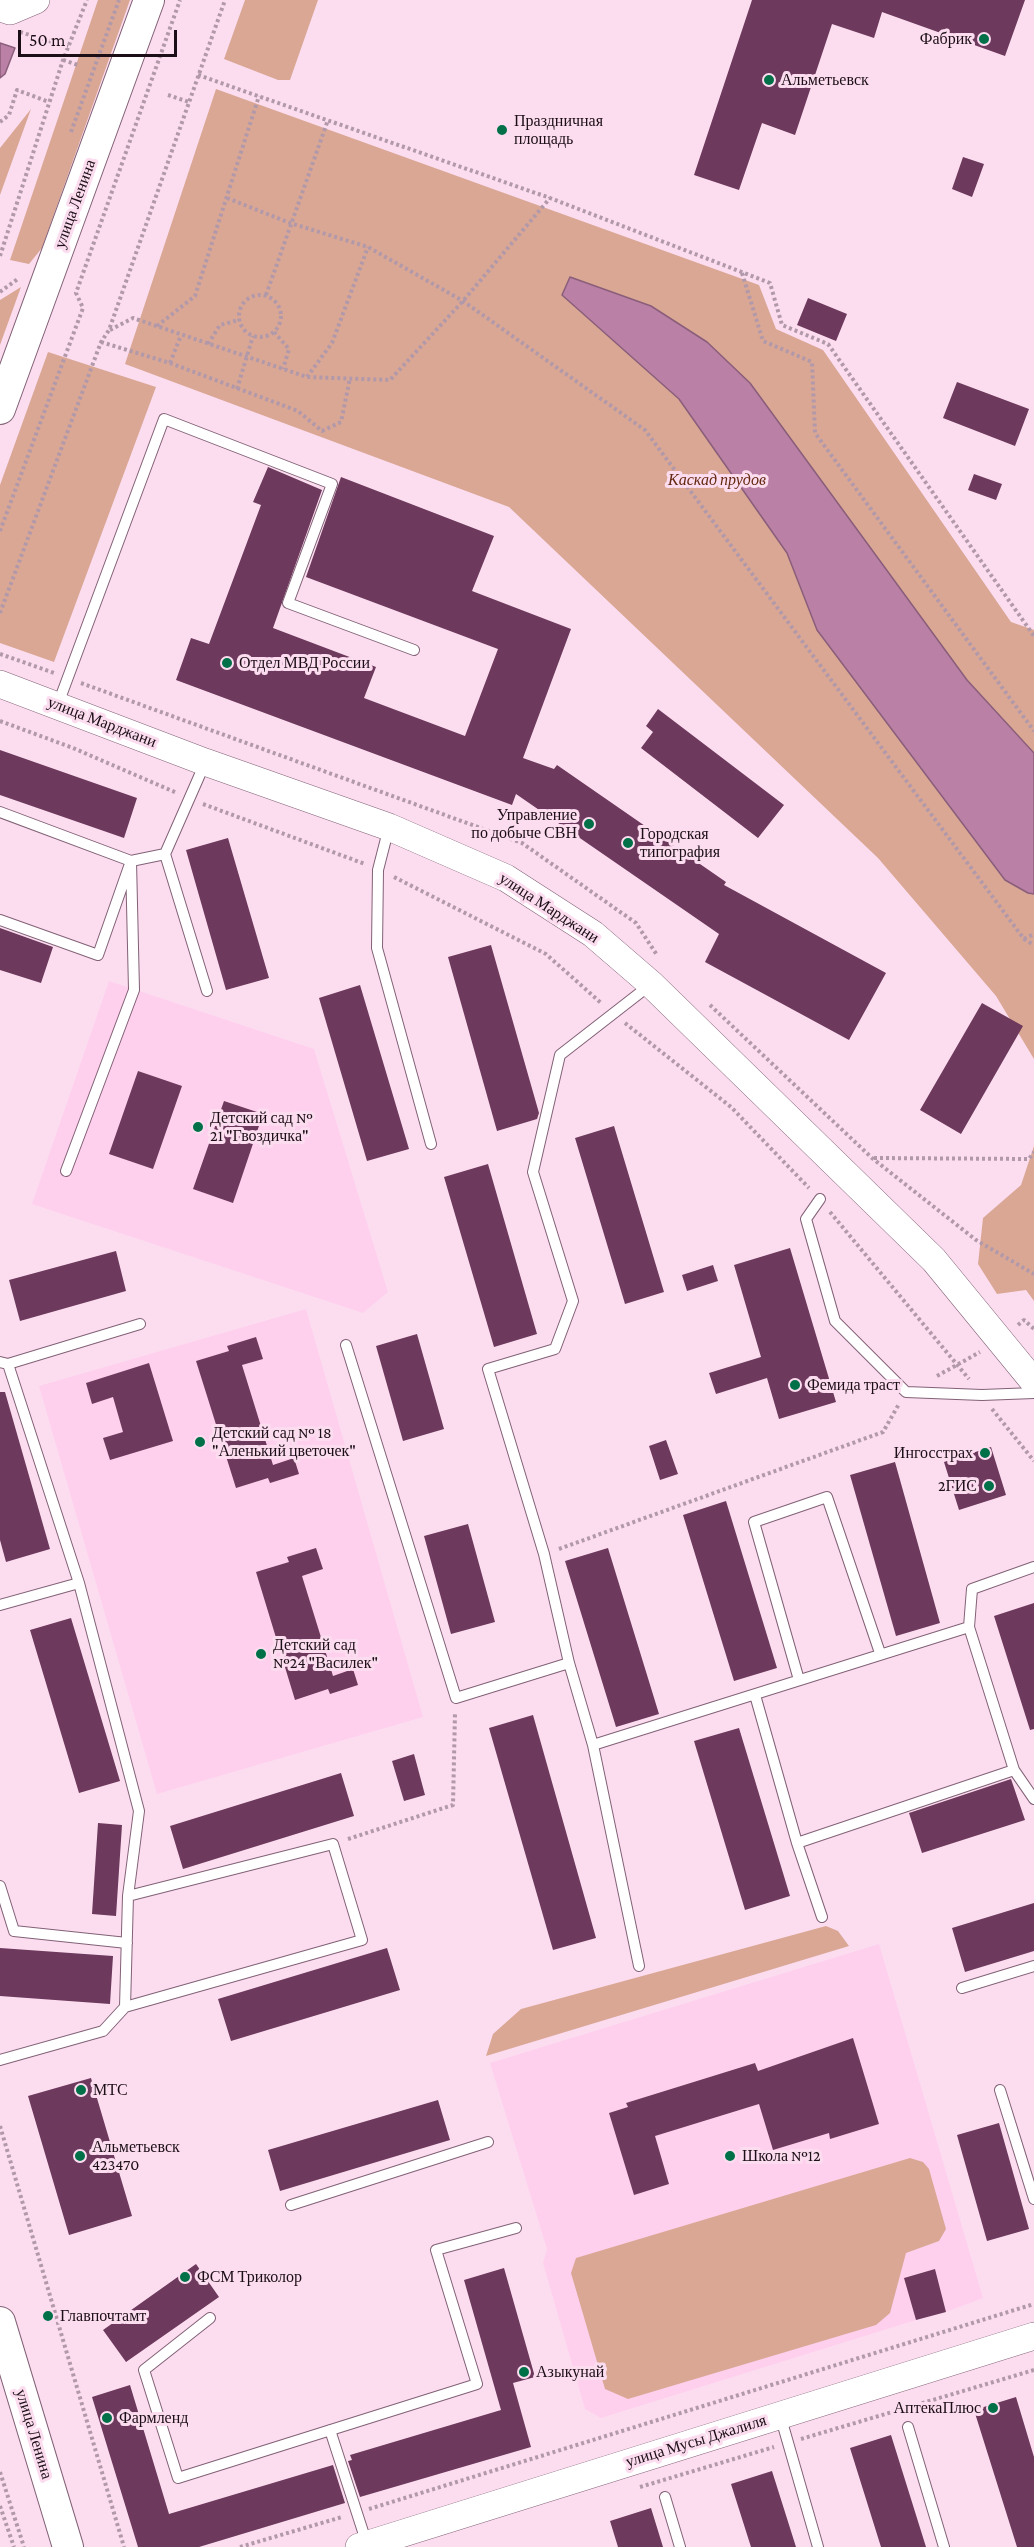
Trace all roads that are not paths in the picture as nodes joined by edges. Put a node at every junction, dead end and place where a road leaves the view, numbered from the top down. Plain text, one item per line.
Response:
1 (36, 0) edge
2 (149, 0) edge
3 (6, 19) edge
4 (0, 409) edge
5 (414, 651) dead end
6 (0, 684) edge
7 (58, 704) junction
8 (205, 762) junction
9 (0, 812) edge
10 (389, 827) junction
11 (165, 854) junction
12 (131, 861) junction
13 (0, 920) edge
14 (651, 984) junction
15 (207, 991) dead end
16 (431, 1144) dead end
17 (66, 1171) dead end
18 (820, 1199) road end
19 (140, 1324) dead end
20 (346, 1345) dead end
21 (4, 1363) edge
22 (1034, 1382) edge
23 (1034, 1393) edge
24 (1034, 1567) edge
25 (79, 1583) junction
26 (0, 1605) edge
27 (969, 1627) junction
28 (880, 1653) junction
29 (569, 1663) junction
30 (799, 1680) junction
31 (755, 1695) junction
32 (593, 1745) junction
33 (1014, 1770) junction
34 (1034, 1798) edge
35 (797, 1843) junction
36 (0, 1886) edge
37 (128, 1896) junction
38 (822, 1917) dead end
39 (127, 1942) junction
40 (639, 1966) dead end
41 (1034, 1966) edge
42 (962, 1988) dead end
43 (124, 2007) junction
44 (0, 2060) edge
45 (1000, 2090) dead end
46 (488, 2142) dead end
47 (1034, 2199) edge
48 (291, 2205) dead end
49 (516, 2228) dead end
50 (210, 2318) dead end
51 (0, 2322) edge
52 (1034, 2336) edge
53 (780, 2415) junction
54 (908, 2427) dead end
55 (330, 2430) junction
56 (665, 2497) dead end
57 (363, 2546) edge
58 (68, 2547) edge
59 (680, 2547) edge
60 (818, 2547) edge
61 (944, 2547) edge

1 - 3 street
2 - 4 main road, улица Ленина
5 - 7 lane
6 - 7 street, улица Марджани
7 - 8 street, улица Марджани
8 - 10 street, улица Марджани
8 - 11 lane
9 - 12 lane
10 - 14 street, улица Марджани
10 - 16 lane
11 - 12 lane
11 - 15 lane
12 - 13 lane
12 - 17 lane
14 - 22 street, улица Марджани
14 - 29 lane
18 - 23 lane
19 - 21 lane
20 - 29 lane
21 - 25 lane
24 - 27 lane
25 - 26 lane
25 - 37 lane
27 - 28 lane
27 - 33 lane
28 - 30 lane
28 - 30 lane
29 - 32 lane
30 - 31 lane
31 - 32 lane
31 - 35 lane
32 - 40 lane
33 - 34 lane
33 - 35 lane
35 - 38 lane
36 - 39 lane
37 - 39 lane
37 - 43 lane
39 - 43 lane
41 - 42 lane
43 - 44 lane
45 - 47 lane
46 - 48 lane
49 - 55 lane
50 - 55 lane
51 - 58 main road, улица Ленина
52 - 53 street, улица Мусы Джалиля
53 - 57 street, улица Мусы Джалиля
53 - 60 lane
54 - 61 lane
55 - 57 lane
56 - 59 lane

